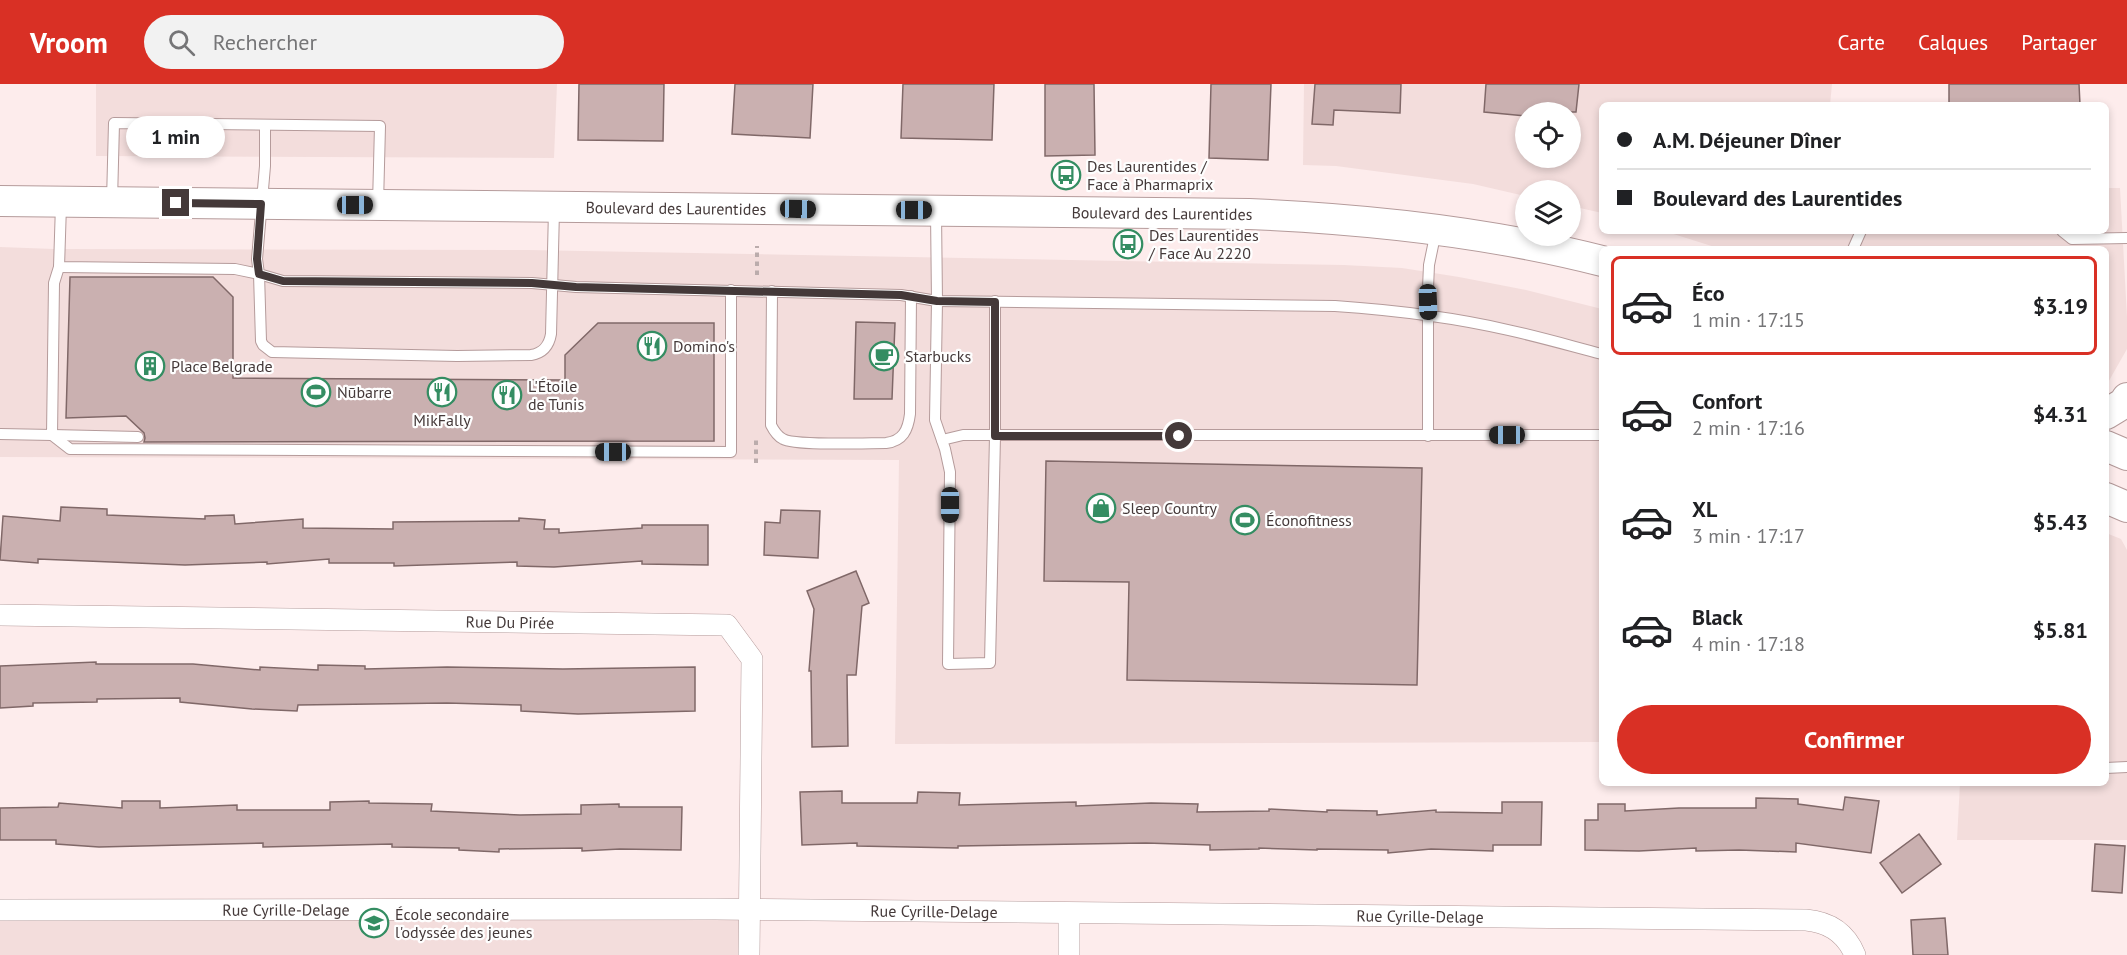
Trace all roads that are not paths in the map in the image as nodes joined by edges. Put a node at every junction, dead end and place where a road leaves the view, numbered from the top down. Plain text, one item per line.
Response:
1 (265, 125) junction
2 (0, 201) edge
3 (61, 202) junction
4 (112, 202) junction
5 (261, 204) junction
6 (378, 205) junction
7 (555, 207) junction
8 (936, 210) junction
9 (1436, 230) junction
10 (2127, 238) edge
11 (2072, 244) edge
12 (1599, 260) edge
13 (59, 267) junction
14 (259, 274) junction
15 (552, 285) junction
16 (731, 290) junction
17 (772, 291) junction
18 (911, 296) junction
19 (937, 301) junction
20 (995, 302) junction
21 (1429, 316) junction
22 (1599, 353) edge
23 (2127, 398) edge
24 (2109, 412) edge
25 (0, 434) edge
26 (52, 435) junction
27 (1599, 435) edge
28 (995, 436) junction
29 (1428, 436) junction
30 (138, 437) dead end
31 (942, 440) junction
32 (2109, 447) edge
33 (2127, 455) edge
34 (2109, 499) edge
35 (2127, 507) edge
36 (0, 615) edge
37 (2127, 766) edge
38 (2109, 768) edge
39 (749, 909) junction
40 (0, 910) edge
41 (1069, 913) junction
42 (749, 955) edge
43 (1069, 955) edge
44 (1855, 955) edge

1 - 4 lane
1 - 5 lane
1 - 6 lane
2 - 3 main road, Boulevard des Laurentides
3 - 4 main road, Boulevard des Laurentides
3 - 13 lane
4 - 5 main road, Boulevard des Laurentides
5 - 6 main road, Boulevard des Laurentides
5 - 14 lane
6 - 7 main road, Boulevard des Laurentides
7 - 8 main road, Boulevard des Laurentides
7 - 15 lane
8 - 9 main road, Boulevard des Laurentides
8 - 19 lane
9 - 12 main road, Boulevard des Laurentides
9 - 21 lane
10 - 11 lane
13 - 14 lane
13 - 26 lane
14 - 15 lane
14 - 15 lane
15 - 16 lane
16 - 17 lane
16 - 26 lane
17 - 18 lane
17 - 18 lane
18 - 19 lane
19 - 20 lane
19 - 31 lane
20 - 21 lane
20 - 28 lane
21 - 22 lane
21 - 29 lane
23 - 24 main road
25 - 26 lane
26 - 30 lane
27 - 29 lane
28 - 29 lane
28 - 31 lane
28 - 31 lane
32 - 33 main road
34 - 35 main road
36 - 39 street, Rue Du Pirée
37 - 38 lane
39 - 40 street, Rue Cyrille-Delage
39 - 41 street, Rue Cyrille-Delage
39 - 42 street
41 - 43 street
41 - 44 street, Rue Cyrille-Delage

